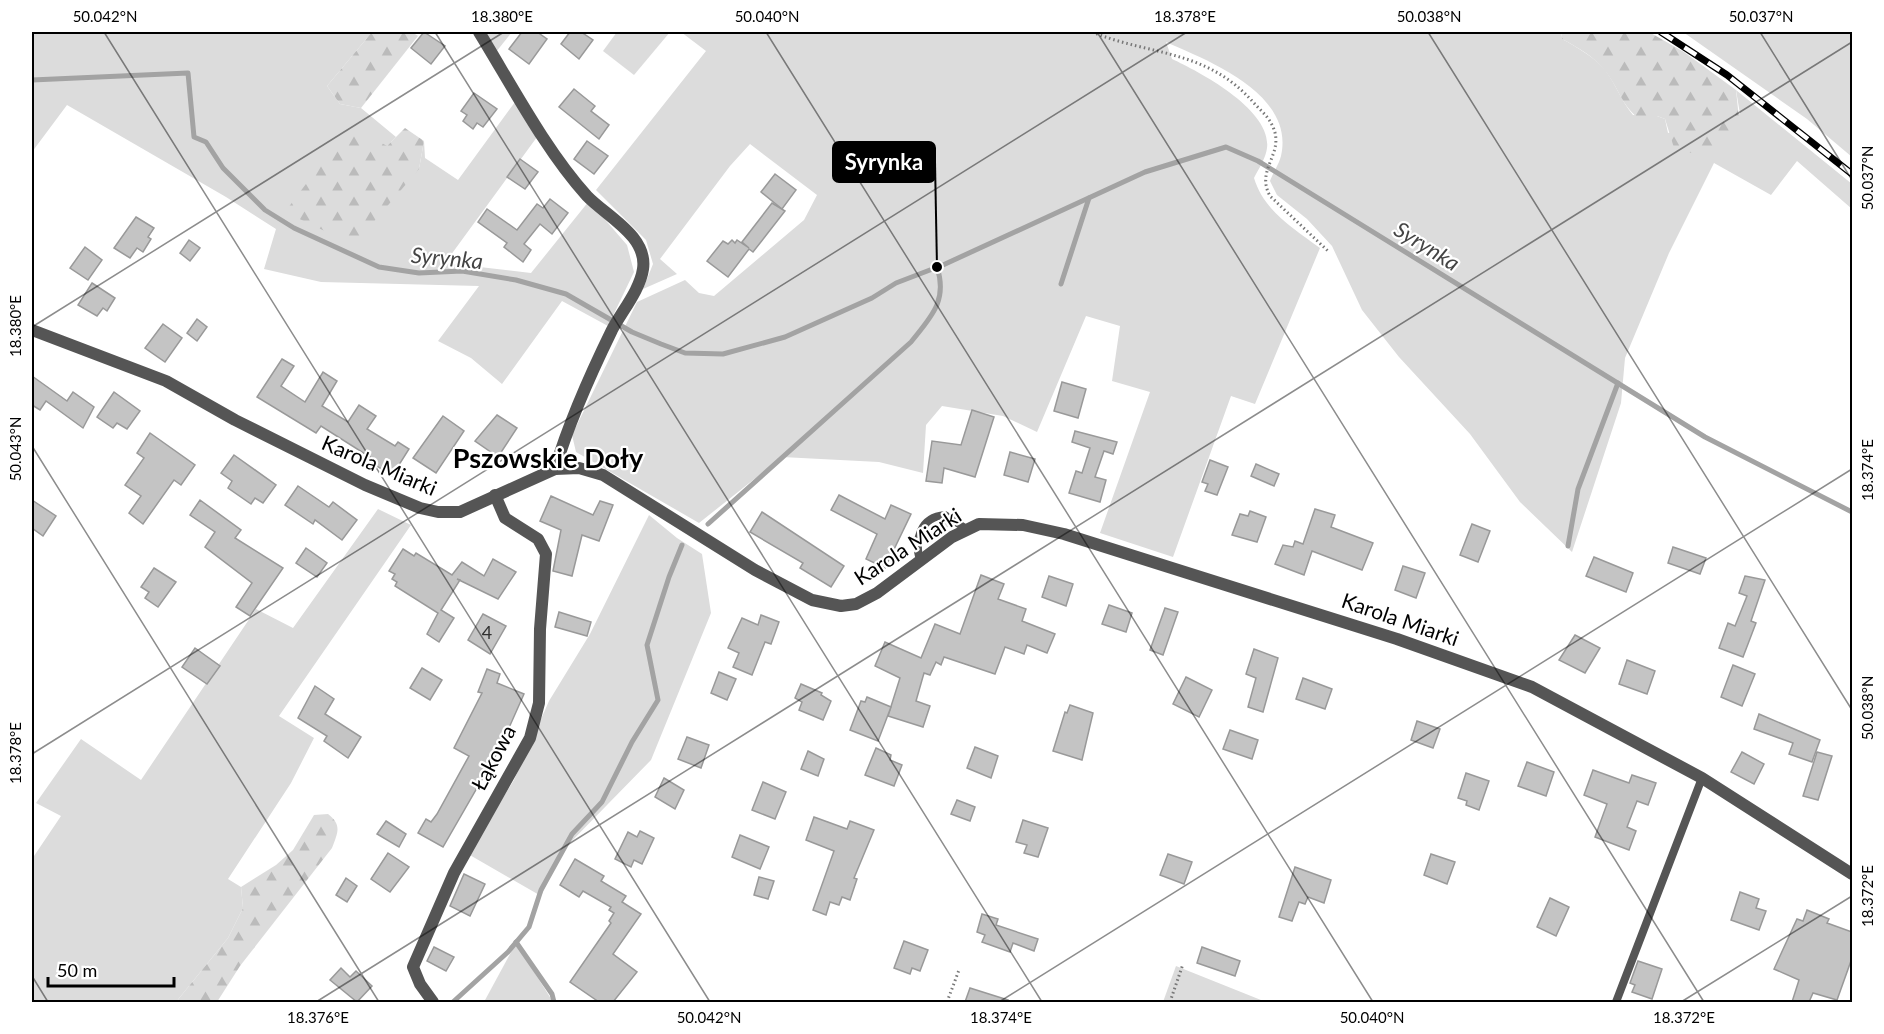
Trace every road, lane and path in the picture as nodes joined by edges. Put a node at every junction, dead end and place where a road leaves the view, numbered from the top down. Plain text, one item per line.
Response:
1 (480, 32) edge
2 (1092, 32) edge
3 (1328, 251) dead end
4 (32, 330) edge
5 (555, 469) junction
6 (495, 495) junction
7 (968, 530) junction
8 (920, 561) junction
9 (1702, 778) junction
10 (1852, 874) edge
11 (1183, 964) dead end
12 (959, 970) dead end
13 (433, 1002) edge
14 (947, 1002) edge
15 (1170, 1002) edge
16 (1616, 1002) edge

1 - 5 street
2 - 3 path
4 - 6 street, Karola Miarki
5 - 6 street, Karola Miarki
5 - 8 street, Karola Miarki
6 - 13 street, Łąkowa
7 - 8 street, Karola Miarki
7 - 8 lane
7 - 9 street, Karola Miarki
9 - 10 street, Karola Miarki
9 - 16 lane
11 - 15 path
12 - 14 path

